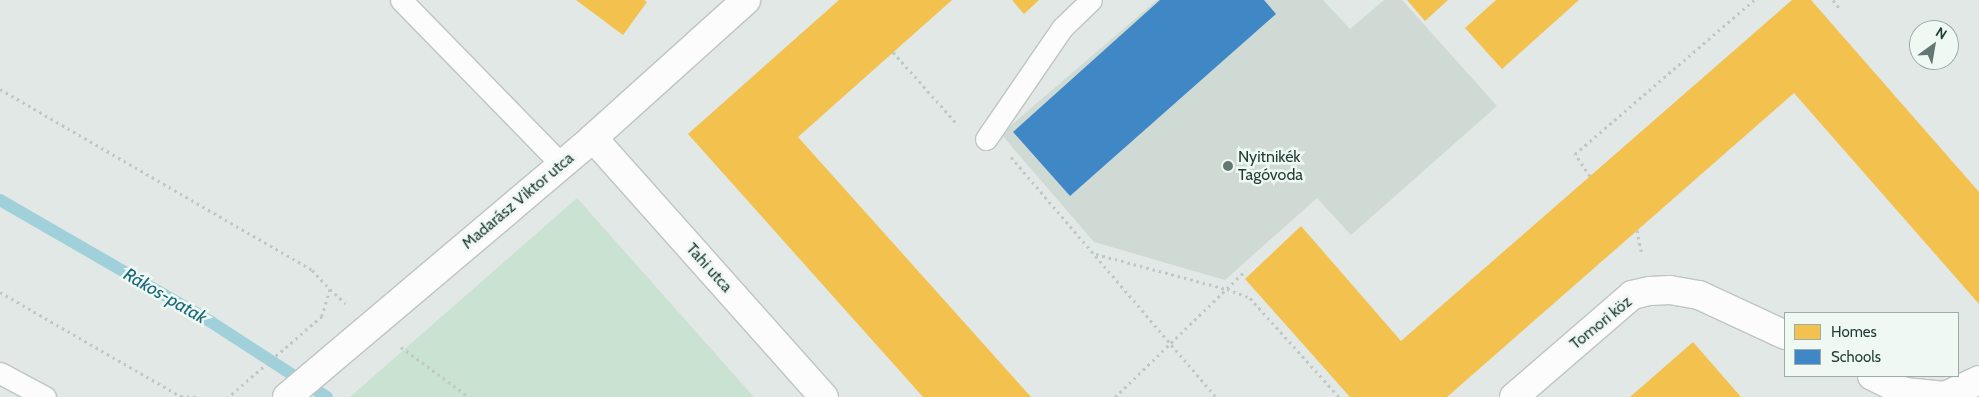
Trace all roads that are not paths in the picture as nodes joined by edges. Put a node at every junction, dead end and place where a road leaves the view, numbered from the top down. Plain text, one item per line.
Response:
1 (402, 0) edge
2 (746, 0) edge
3 (1091, 0) edge
4 (594, 138) junction
5 (986, 139) road end
6 (560, 164) junction
7 (1784, 335) edge
8 (0, 373) edge
9 (1874, 377) edge
10 (1979, 380) edge
11 (45, 397) edge
12 (287, 397) edge
13 (824, 397) edge
14 (1514, 397) edge

1 - 6 lane
2 - 4 street, Madarász Viktor utca
3 - 5 lane
4 - 6 street, Madarász Viktor utca
4 - 13 street, Tahi utca
6 - 12 street, Madarász Viktor utca
7 - 14 street, Tomori köz
8 - 11 lane
9 - 10 street

